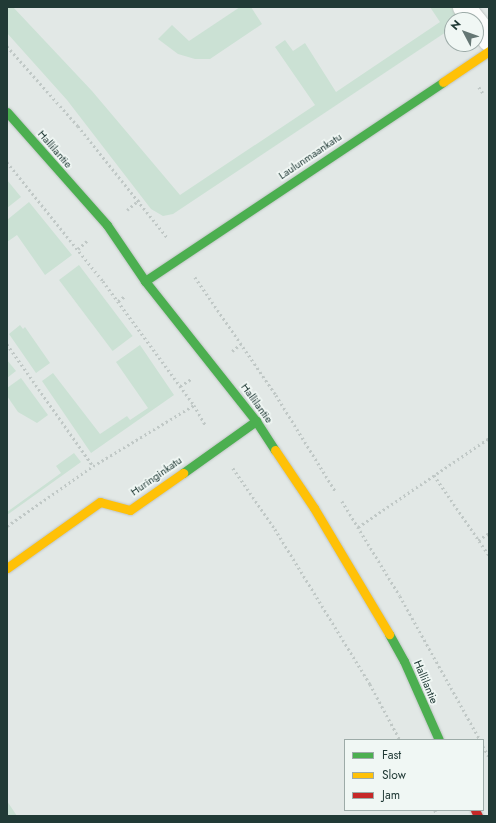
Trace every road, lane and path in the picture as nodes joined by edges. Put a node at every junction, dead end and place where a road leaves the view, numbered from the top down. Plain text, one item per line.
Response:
1 (489, 51) edge
2 (7, 112) edge
3 (145, 281) junction
4 (7, 344) edge
5 (194, 405) dead end
6 (256, 421) junction
7 (489, 438) edge
8 (93, 466) junction
9 (434, 475) junction
10 (7, 526) edge
11 (358, 527) dead end
12 (489, 533) edge
13 (478, 540) junction
14 (489, 555) edge
15 (7, 568) edge
16 (439, 739) edge
17 (484, 748) edge
18 (489, 757) edge

1 - 3 main road, Laulunmaankatu
2 - 3 main road, Hallilantie
3 - 6 main road, Hallilantie
4 - 8 path
5 - 8 path
6 - 15 main road, Huringinkatu
6 - 16 main road, Hallilantie
7 - 9 path
8 - 10 path
9 - 11 path
9 - 13 path
12 - 13 path
13 - 14 path
17 - 18 path

